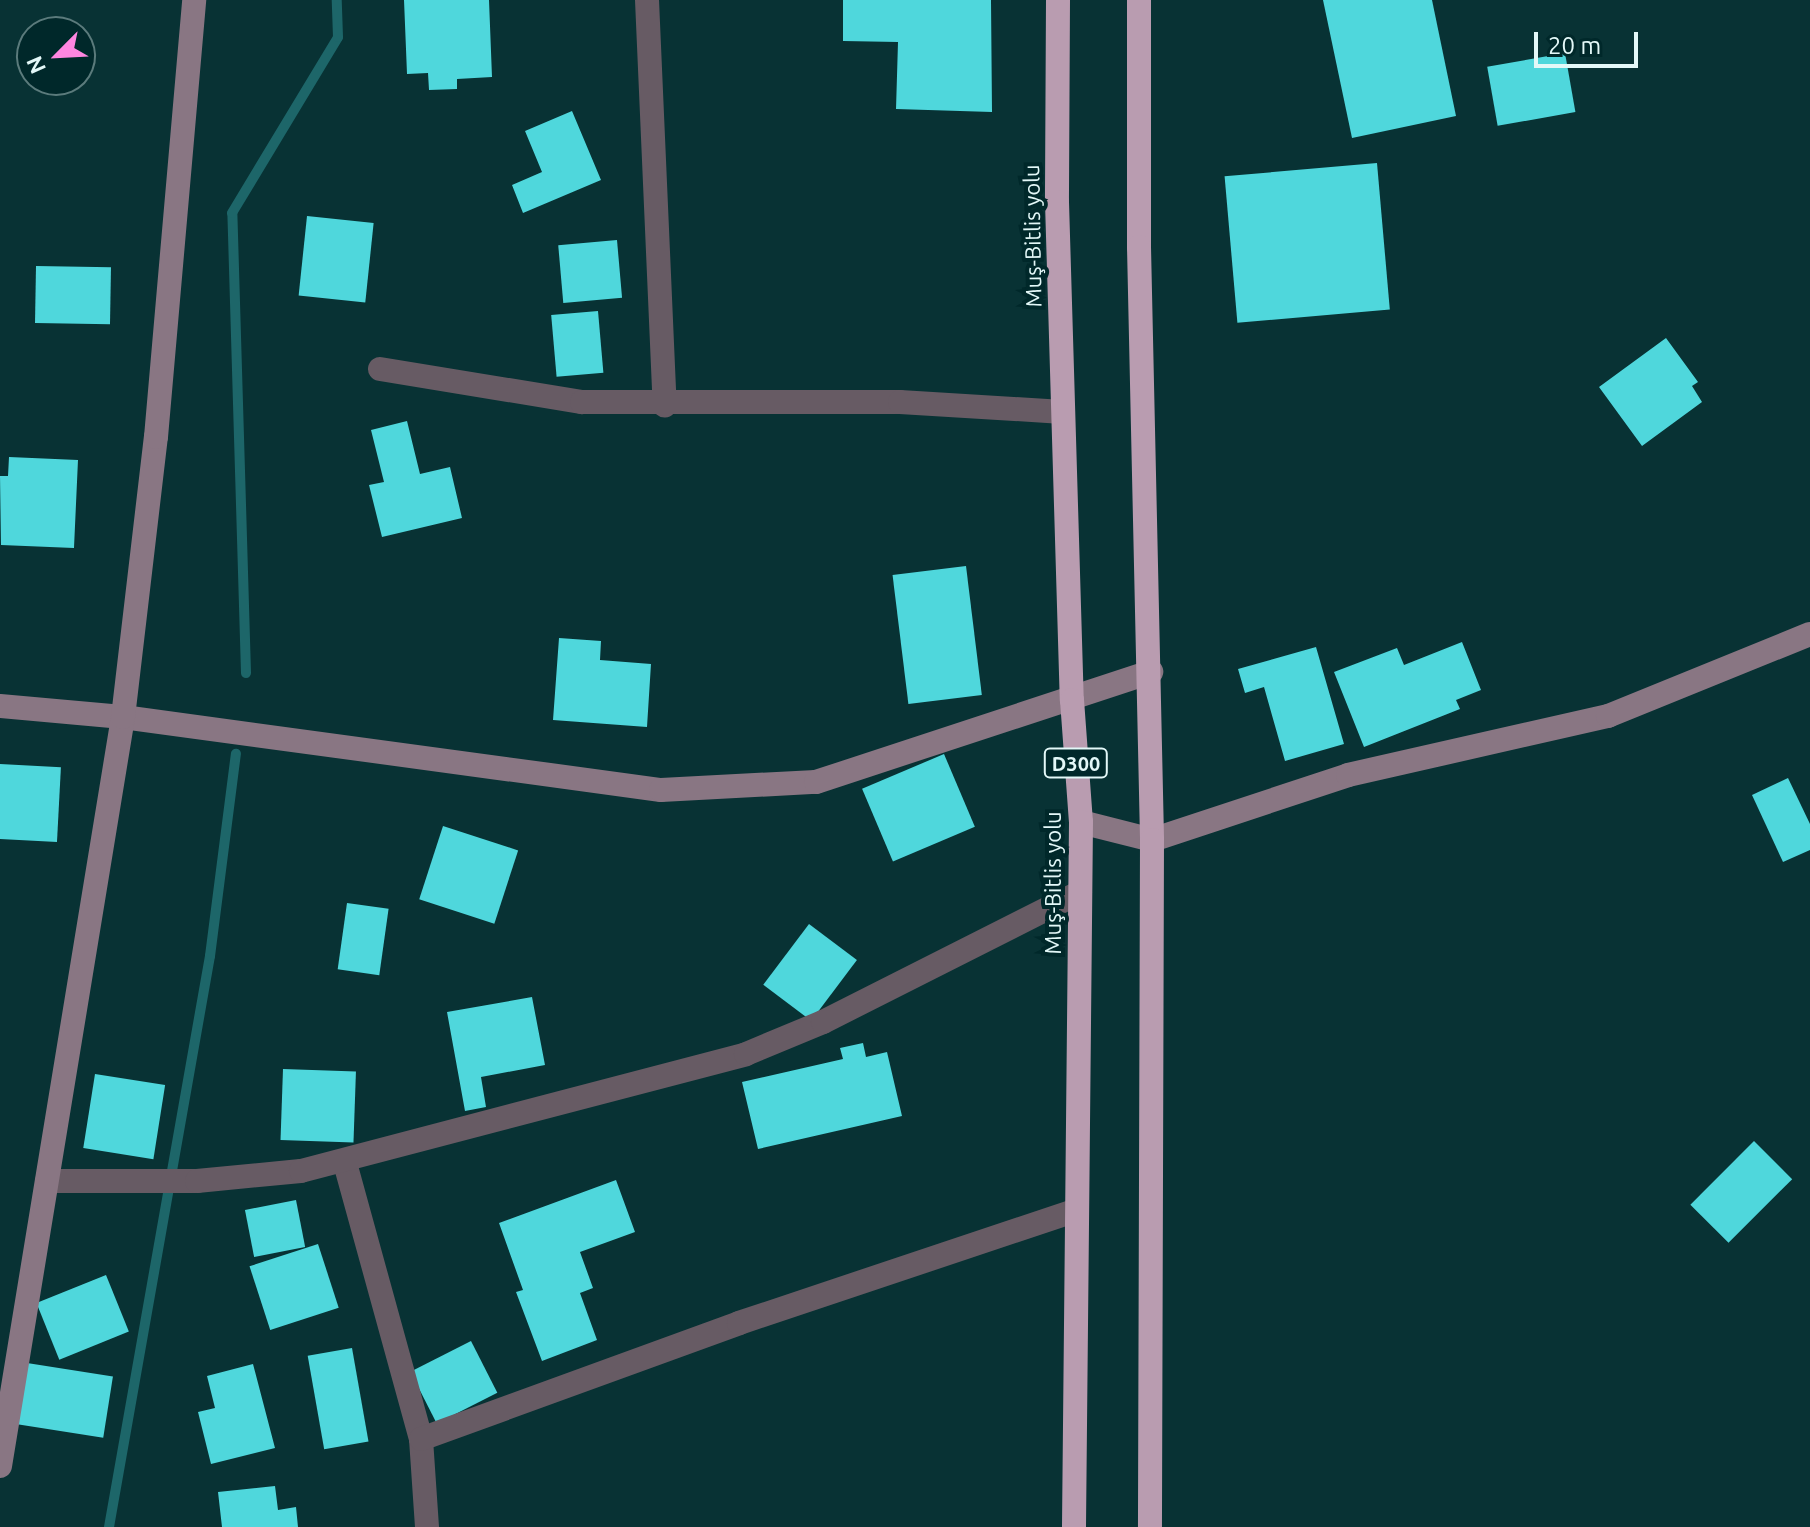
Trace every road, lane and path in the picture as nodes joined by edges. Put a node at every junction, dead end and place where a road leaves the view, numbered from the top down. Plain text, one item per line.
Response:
1 (194, 0) edge
2 (647, 0) edge
3 (1058, 0) edge
4 (1139, 0) edge
5 (380, 369) dead end
6 (665, 406) junction
7 (1063, 412) junction
8 (1810, 634) edge
9 (1151, 672) junction
10 (1072, 700) junction
11 (0, 706) edge
12 (123, 717) junction
13 (1081, 822) junction
14 (1152, 840) junction
15 (1080, 892) junction
16 (345, 1163) junction
17 (47, 1181) junction
18 (1077, 1210) junction
19 (421, 1439) junction
20 (0, 1466) edge
21 (427, 1527) edge
22 (1074, 1527) edge
23 (1150, 1527) edge

1 - 12 street
2 - 6 street
3 - 7 highway, Muş-Bitlis yolu / D300
4 - 9 highway
5 - 6 street
6 - 7 street
7 - 10 highway, Muş-Bitlis yolu / D300
8 - 14 street
9 - 10 street
9 - 14 highway
10 - 12 street
10 - 13 highway, Muş-Bitlis yolu / D300
11 - 12 street
12 - 17 street
13 - 14 street
13 - 15 highway, Muş-Bitlis yolu / D300
14 - 23 highway
15 - 16 street
15 - 18 highway, Muş-Bitlis yolu / D300
16 - 17 street
16 - 19 street
17 - 20 street
18 - 19 street
18 - 22 highway, Muş-Bitlis yolu / D300
19 - 21 street

